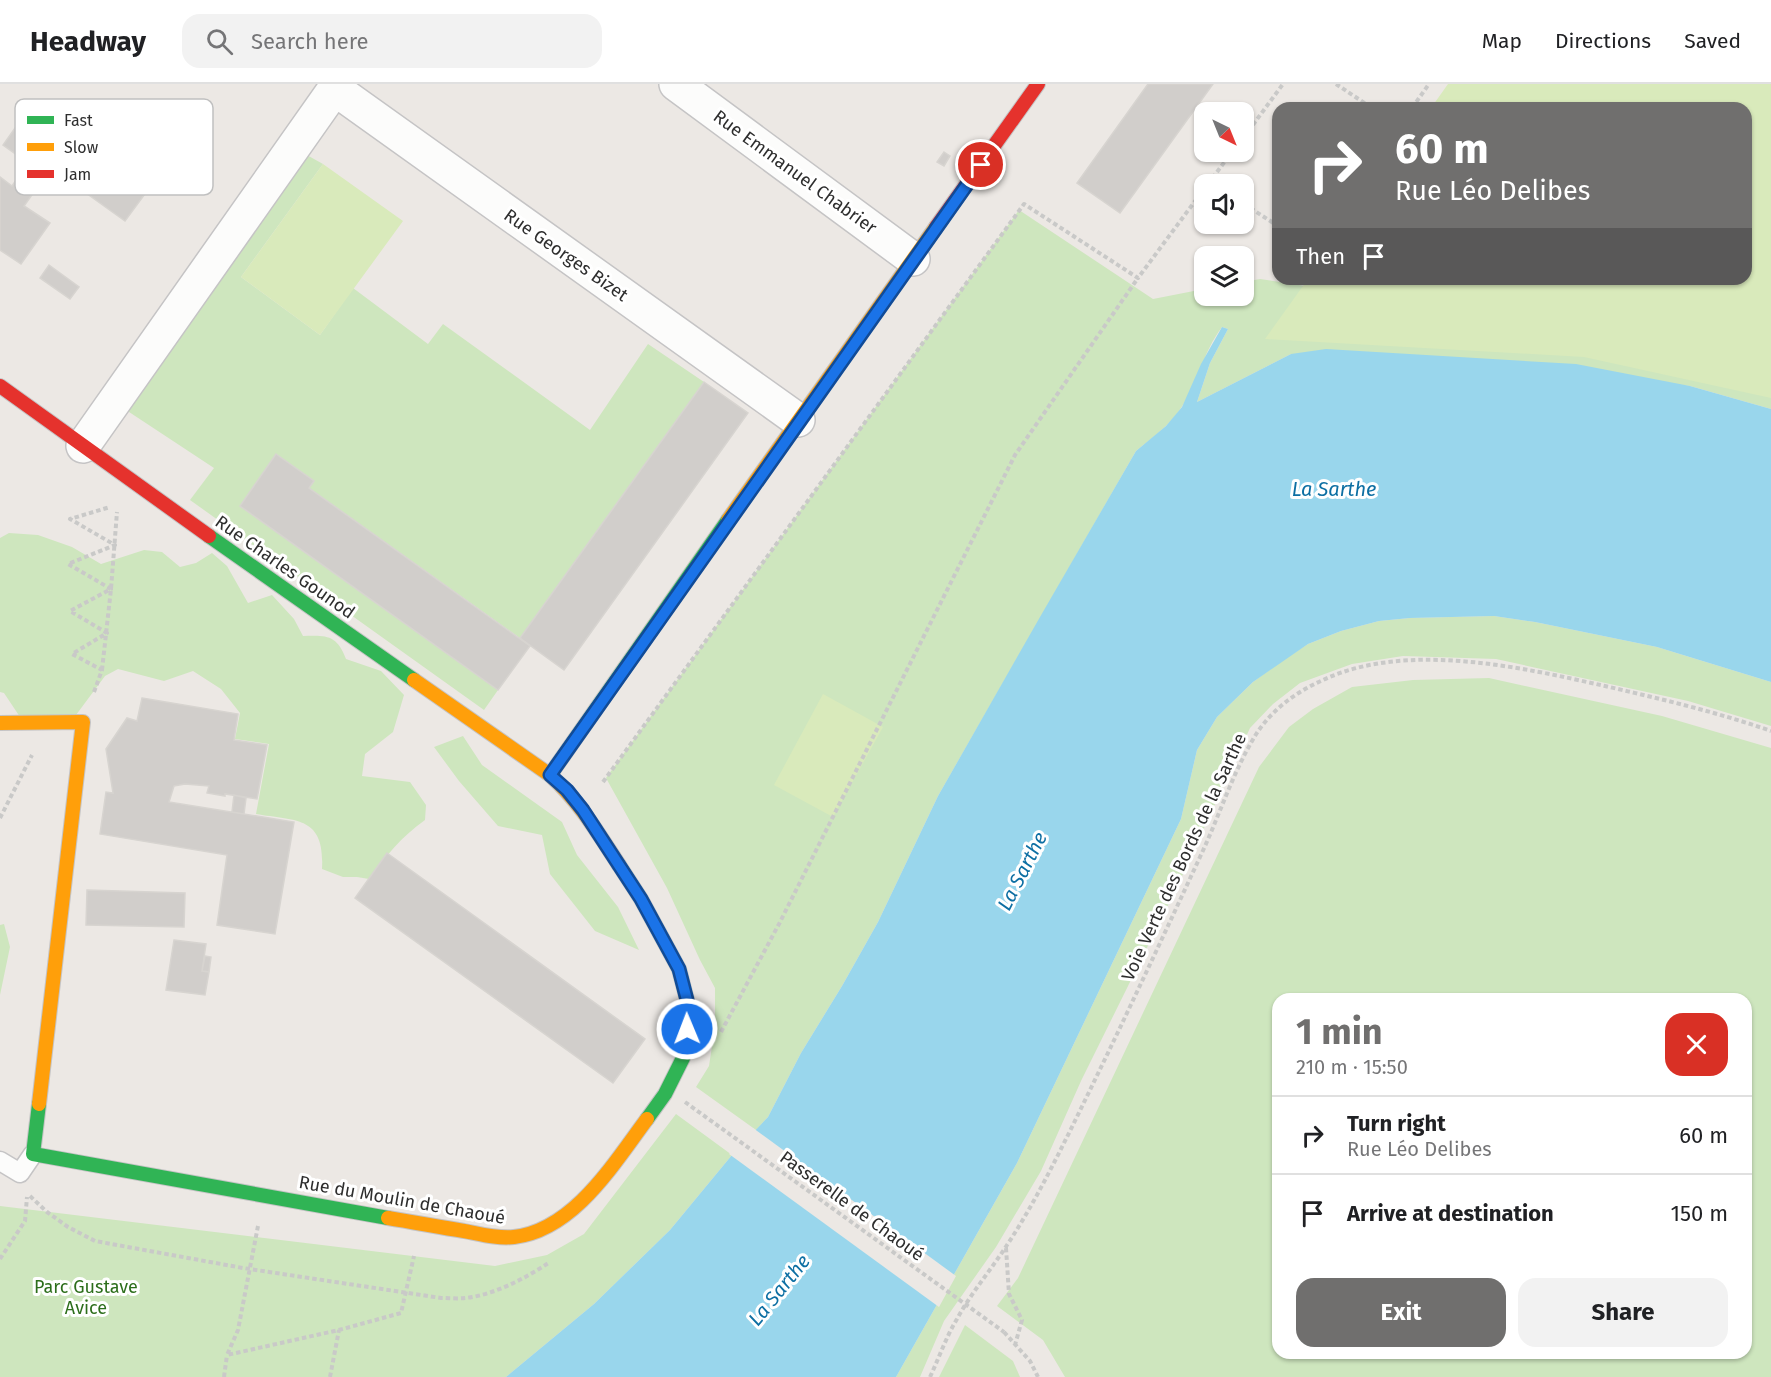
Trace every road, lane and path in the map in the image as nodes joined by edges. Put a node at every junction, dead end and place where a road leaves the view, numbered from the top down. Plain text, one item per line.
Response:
1 (676, 84) edge
2 (1038, 84) edge
3 (1283, 84) edge
4 (1336, 84) edge
5 (1429, 84) edge
6 (337, 87) edge
7 (1363, 102) edge
8 (1416, 102) edge
9 (1254, 123) edge
10 (1194, 202) edge
11 (1254, 210) edge
12 (1272, 222) edge
13 (913, 259) junction
14 (1138, 278) junction
15 (0, 386) edge
16 (798, 420) junction
17 (83, 447) junction
18 (109, 499) dead end
19 (117, 505) junction
20 (115, 545) junction
21 (111, 589) junction
22 (107, 633) junction
23 (102, 670) junction
24 (83, 722) junction
25 (0, 723) edge
26 (1771, 731) edge
27 (79, 752) junction
28 (550, 775) junction
29 (583, 810) junction
30 (0, 818) edge
31 (718, 1039) dead end
32 (690, 1092) dead end
33 (33, 1154) junction
34 (0, 1161) edge
35 (27, 1193) dead end
36 (265, 1195) junction
37 (421, 1223) junction
38 (1006, 1247) junction
39 (0, 1259) edge
40 (339, 1330) junction
41 (1015, 1345) junction
42 (227, 1355) junction
43 (224, 1377) edge
44 (330, 1377) edge
45 (930, 1377) edge
46 (1038, 1377) edge

1 - 13 street, Rue Emmanuel Chabrier
2 - 13 street
3 - 9 path
4 - 7 path
5 - 8 path
6 - 16 street, Rue Georges Bizet
6 - 17 street, Rue Georges Bizet
10 - 14 path
11 - 12 path
13 - 16 street
14 - 29 path
14 - 31 path
15 - 17 street, Rue Charles Gounod
16 - 28 street
17 - 28 street, Rue Charles Gounod
18 - 19 path
19 - 20 path
19 - 20 path
20 - 21 path
20 - 21 path
21 - 22 path
21 - 22 path
22 - 23 path
22 - 23 path
23 - 24 path
24 - 25 street
24 - 27 street
26 - 38 path, Voie Verte des Bords de la Sarthe
27 - 30 path
27 - 33 street
28 - 29 street, Rue du Moulin de Chaoué
29 - 37 street, Rue du Moulin de Chaoué
32 - 41 path, Passerelle de Chaoué, bridge
33 - 34 lane
33 - 36 street, Rue du Moulin de Chaoué
35 - 39 path
36 - 37 street, Rue du Moulin de Chaoué
36 - 42 path
37 - 40 path
38 - 41 path
38 - 45 path, Voie Verte des Bords de la Sarthe
40 - 42 path
40 - 44 path
41 - 46 path, Passerelle de Chaoué
42 - 43 path

